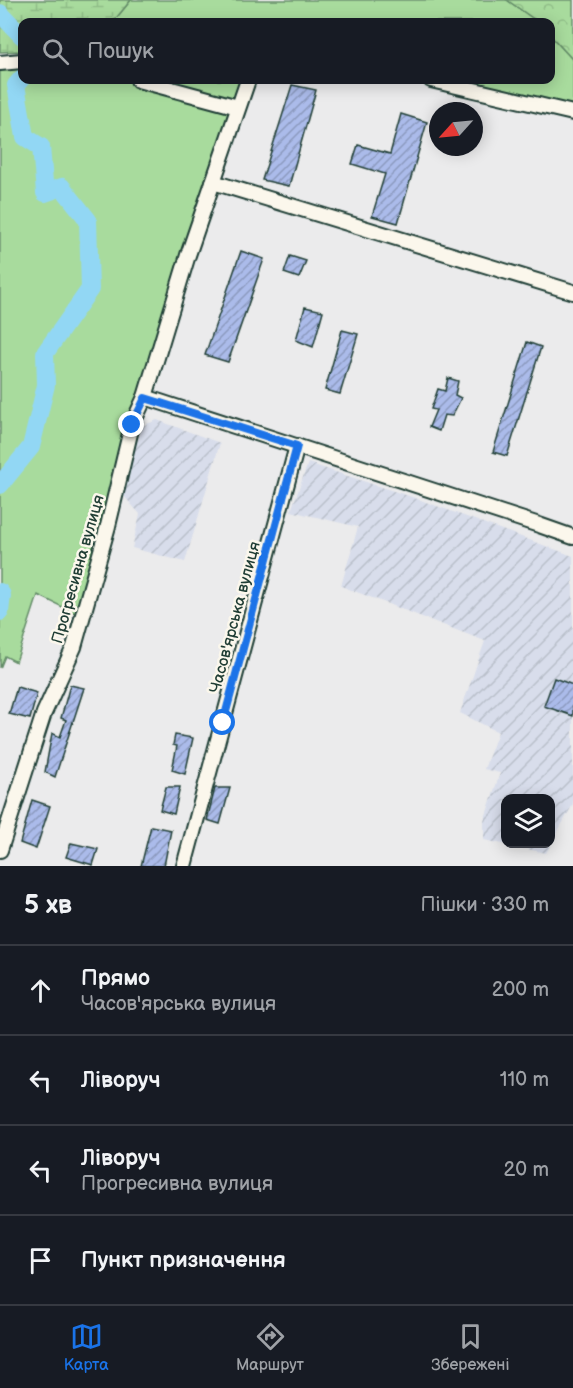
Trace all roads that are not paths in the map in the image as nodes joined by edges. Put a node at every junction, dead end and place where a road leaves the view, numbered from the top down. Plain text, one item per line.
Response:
1 (18, 61) edge
2 (0, 63) edge
3 (153, 84) edge
4 (247, 84) edge
5 (448, 84) edge
6 (238, 107) junction
7 (573, 113) edge
8 (213, 182) junction
9 (573, 292) edge
10 (145, 398) junction
11 (297, 446) junction
12 (573, 537) edge
13 (0, 850) edge
14 (184, 866) edge

1 - 2 street
3 - 6 street
4 - 6 street, Прогресивна вулиця
5 - 7 street
6 - 8 street, Прогресивна вулиця
8 - 9 street
8 - 10 street, Прогресивна вулиця
10 - 11 street
10 - 13 street, Прогресивна вулиця
11 - 12 street
11 - 14 street, Часов'ярська вулиця

